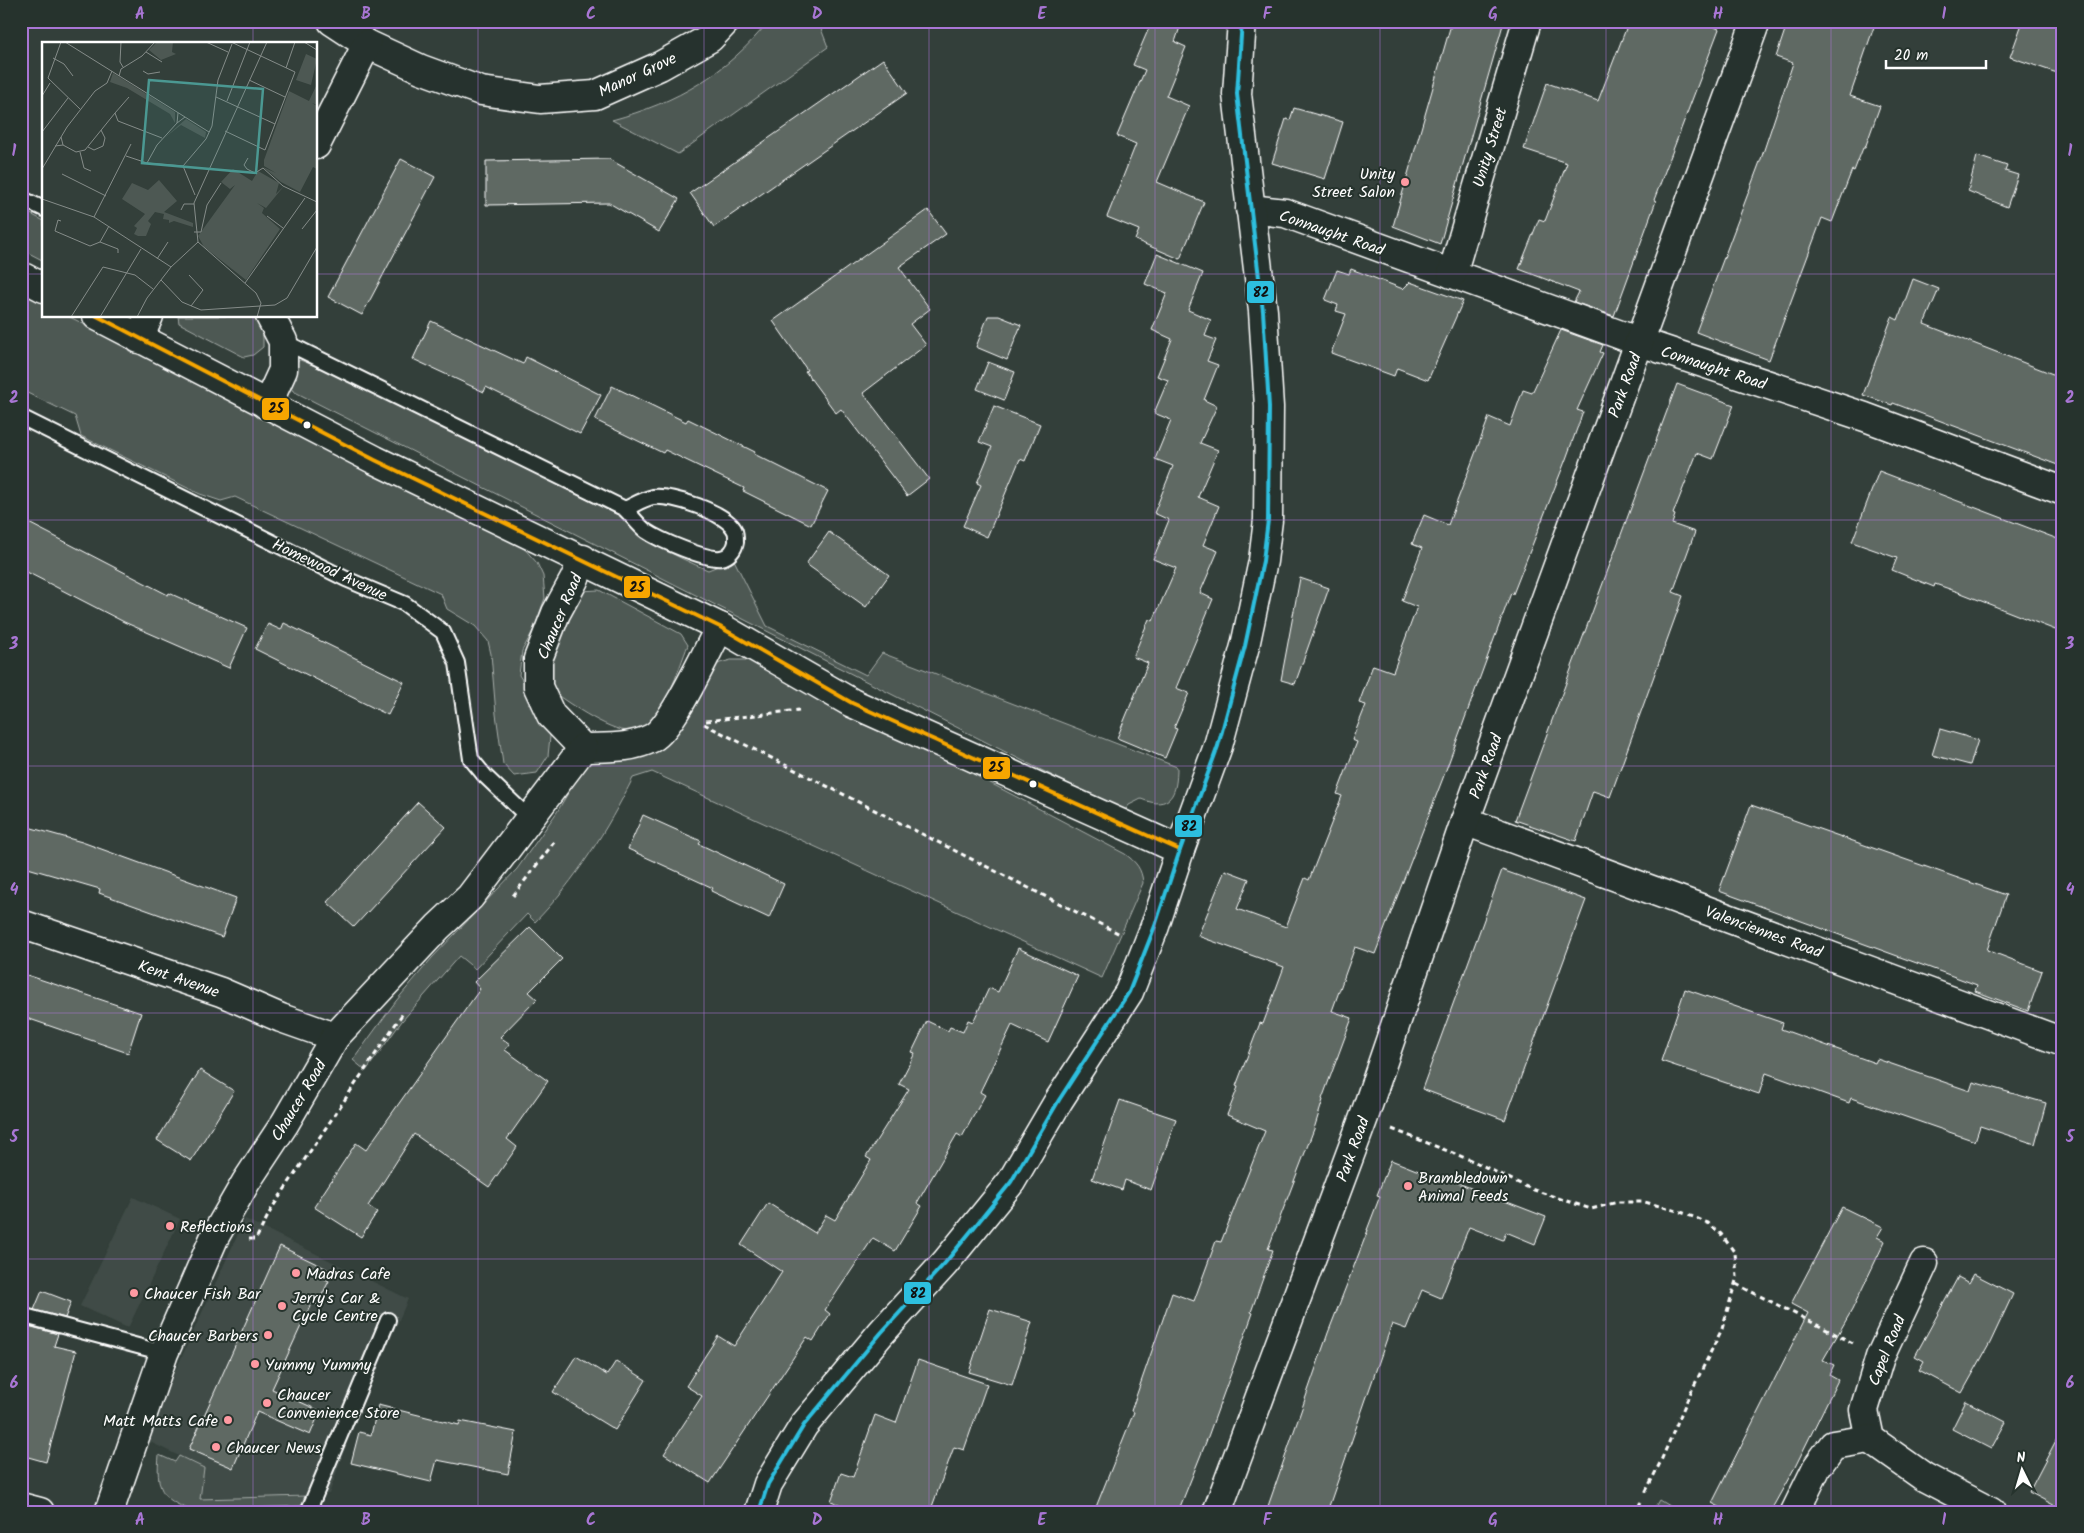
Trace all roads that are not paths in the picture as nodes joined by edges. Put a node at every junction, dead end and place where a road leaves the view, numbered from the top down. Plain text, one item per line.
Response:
1 (332, 21) edge
2 (726, 21) edge
3 (1242, 21) edge
4 (1527, 21) edge
5 (1756, 21) edge
6 (367, 44) junction
7 (318, 141) edge
8 (21, 198) edge
9 (42, 208) edge
10 (1250, 209) junction
11 (1452, 274) junction
12 (21, 276) edge
13 (42, 287) edge
14 (106, 318) edge
15 (271, 318) edge
16 (144, 327) edge
17 (283, 341) junction
18 (1640, 342) junction
19 (267, 405) junction
20 (21, 417) edge
21 (2063, 492) edge
22 (625, 510) junction
23 (583, 559) junction
24 (720, 627) junction
25 (583, 748) junction
26 (529, 818) junction
27 (1465, 821) junction
28 (1180, 850) junction
29 (21, 924) edge
30 (335, 1037) junction
31 (2063, 1042) edge
32 (1924, 1263) dead end
33 (21, 1315) edge
34 (388, 1320) dead end
35 (164, 1353) junction
36 (1870, 1439) junction
37 (21, 1507) edge
38 (40, 1512) edge
39 (108, 1512) edge
40 (308, 1512) edge
41 (759, 1512) edge
42 (1218, 1512) edge
43 (1795, 1512) edge
44 (1991, 1512) edge

1 - 6 street, Manor Grove
2 - 6 street, Manor Grove
3 - 10 street
4 - 11 street, Unity Street
5 - 18 street, Park Road
6 - 7 street
8 - 9 lane
10 - 11 street, Connaught Road
10 - 28 street
11 - 18 street, Connaught Road
12 - 13 street
14 - 16 street
15 - 17 street
16 - 19 street
17 - 19 street
17 - 22 lane
18 - 21 street, Connaught Road
18 - 27 street, Park Road
19 - 23 street
20 - 26 lane, Homewood Avenue
22 - 22 lane
23 - 24 street
23 - 25 street, Chaucer Road
24 - 25 street
24 - 28 street
25 - 26 street, Chaucer Road
26 - 30 street, Chaucer Road
27 - 31 street, Valenciennes Road
27 - 42 street, Park Road
28 - 41 street
29 - 30 street, Kent Avenue
30 - 35 street, Chaucer Road
32 - 36 street, Capel Road
33 - 35 lane
34 - 40 lane
35 - 39 street, Chaucer Road
36 - 43 street
36 - 44 street
37 - 38 street

